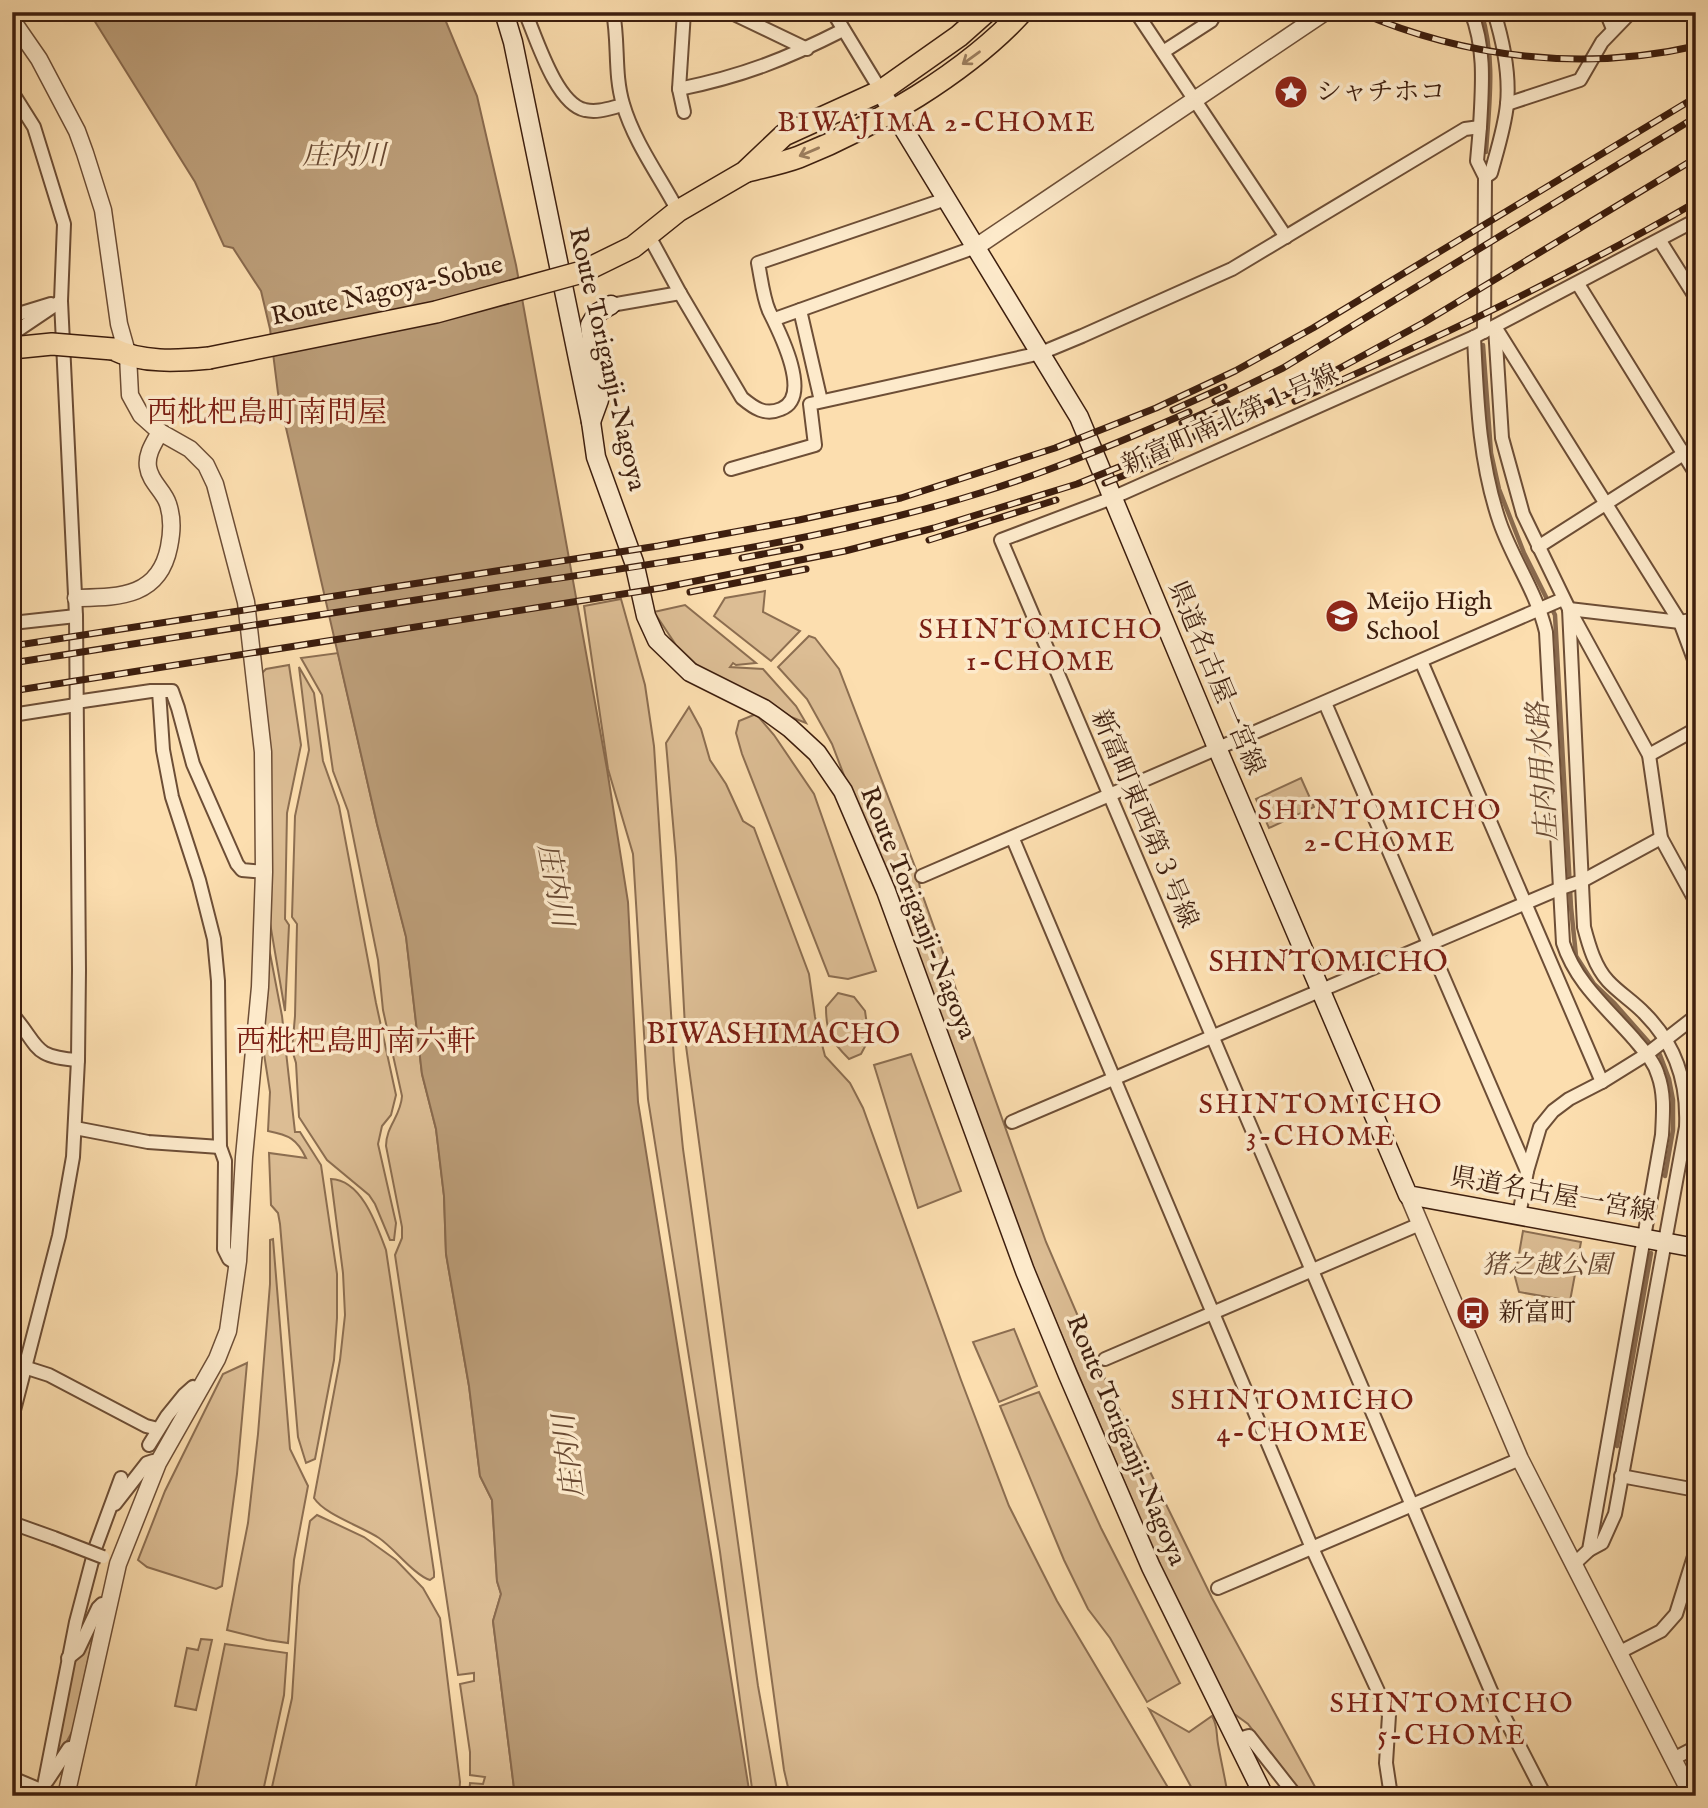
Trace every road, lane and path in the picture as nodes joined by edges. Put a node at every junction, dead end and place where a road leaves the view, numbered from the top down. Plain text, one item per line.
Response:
1 (504, 12) edge
2 (525, 12) edge
3 (613, 12) edge
4 (730, 12) edge
5 (833, 12) edge
6 (986, 12) edge
7 (1022, 12) edge
8 (1136, 12) edge
9 (1216, 12) edge
10 (1325, 12) edge
11 (1471, 12) edge
12 (1494, 12) edge
13 (1606, 12) edge
14 (1631, 12) edge
15 (682, 15) edge
16 (12, 20) edge
17 (1613, 29) junction
18 (843, 30) junction
19 (807, 48) junction
20 (1163, 52) junction
21 (679, 89) junction
22 (881, 91) junction
23 (12, 93) edge
24 (1195, 100) junction
25 (1507, 104) junction
26 (623, 105) junction
27 (893, 111) junction
28 (684, 112) dead end
29 (1479, 127) junction
30 (745, 172) junction
31 (1485, 177) junction
32 (946, 199) junction
33 (678, 211) junction
34 (1696, 220) edge
35 (649, 236) junction
36 (1286, 237) junction
37 (1660, 241) junction
38 (976, 247) junction
39 (1578, 284) junction
40 (680, 293) junction
41 (1696, 298) edge
42 (61, 301) junction
43 (611, 305) joint
44 (800, 310) junction
45 (12, 316) edge
46 (775, 319) junction
47 (1484, 332) junction
48 (12, 334) edge
49 (12, 348) edge
50 (1041, 352) junction
51 (121, 353) junction
52 (821, 401) junction
53 (591, 422) junction
54 (160, 432) junction
55 (1696, 446) edge
56 (1684, 454) junction
57 (731, 469) dead end
58 (1696, 474) edge
59 (1112, 498) junction
60 (1606, 502) junction
61 (1001, 540) joint
62 (1538, 547) junction
63 (76, 598) junction
64 (1554, 605) junction
65 (76, 616) junction
66 (1696, 619) edge
67 (1680, 621) junction
68 (12, 623) edge
69 (1421, 661) junction
70 (1696, 665) edge
71 (159, 691) junction
72 (1325, 703) junction
73 (76, 704) junction
74 (12, 715) edge
75 (1696, 729) edge
76 (1218, 750) junction
77 (1648, 755) junction
78 (1109, 797) junction
79 (1661, 838) junction
80 (1013, 839) junction
81 (264, 872) junction
82 (922, 876) dead end
83 (1581, 882) junction
84 (1562, 888) junction
85 (1696, 902) edge
86 (1527, 903) junction
87 (1429, 944) junction
88 (1321, 990) junction
89 (12, 1014) edge
90 (1696, 1016) edge
91 (1212, 1037) junction
92 (1664, 1041) junction
93 (1649, 1053) junction
94 (78, 1060) junction
95 (1114, 1078) junction
96 (1602, 1082) junction
97 (1012, 1122) dead end
98 (75, 1128) junction
99 (220, 1147) junction
100 (1527, 1171) junction
101 (1408, 1195) junction
102 (1519, 1216) junction
103 (1420, 1224) junction
104 (1644, 1238) junction
105 (1665, 1242) junction
106 (1696, 1248) edge
107 (237, 1264) junction
108 (1312, 1270) junction
109 (1212, 1313) junction
110 (1105, 1359) dead end
111 (24, 1367) junction
112 (199, 1390) junction
113 (12, 1418) edge
114 (158, 1429) junction
115 (149, 1444) dead end
116 (1520, 1459) junction
117 (158, 1463) junction
118 (1621, 1476) junction
119 (121, 1478) dead end
120 (1696, 1490) edge
121 (111, 1505) junction
122 (1412, 1505) junction
123 (12, 1524) edge
124 (1312, 1548) junction
125 (1589, 1550) junction
126 (1696, 1550) edge
127 (110, 1561) junction
128 (1573, 1565) junction
129 (1218, 1588) dead end
130 (108, 1605) junction
131 (1618, 1653) junction
132 (68, 1658) junction
133 (1235, 1740) junction
134 (1696, 1747) edge
135 (77, 1748) junction
136 (1673, 1759) junction
137 (12, 1778) edge
138 (43, 1789) edge
139 (66, 1796) edge
140 (1265, 1796) edge
141 (1296, 1796) edge
142 (1391, 1796) edge
143 (1545, 1796) edge
144 (1692, 1796) edge

1 - 53 main road, Route Toriganji-Nagoya
2 - 26 street
3 - 26 street
4 - 19 street
5 - 18 street
6 - 22 main road, Route Nagoya-Sobue
7 -> 27 main road, Route Nagoya-Sobue
8 - 20 street
9 - 20 street
10 - 24 street
11 - 29 street
12 - 25 street
13 - 17 street
14 - 17 street
15 - 21 street
16 - 51 street
17 - 25 street
18 - 19 street
18 - 22 street
19 - 21 street
20 - 24 street
21 - 28 street
22 - 27 main road, 県道名古屋一宮線
22 - 30 main road, Route Nagoya-Sobue
23 - 42 street
24 - 36 street
24 - 38 street
25 - 31 street
26 - 33 street
27 -> 30 main road, Route Nagoya-Sobue
27 - 32 main road, 県道名古屋一宮線
29 - 31 street
29 - 36 street
30 - 33 main road, Route Nagoya-Sobue
31 - 47 street
32 - 38 main road, 県道名古屋一宮線
32 - 46 street
33 - 35 main road, Route Nagoya-Sobue
34 - 37 street, 新富町南北第１号線
35 - 40 street
35 - 51 main road, Route Nagoya-Sobue, bridge
36 - 50 street
37 - 39 street, 新富町南北第１号線
37 - 41 street
38 - 44 street
38 - 50 main road, 県道名古屋一宮線
39 - 47 street, 新富町南北第１号線
39 - 56 street
40 - 43 street
40 - 46 street
42 - 45 street
42 - 48 street
42 - 63 street
43 - 53 main road
44 - 46 street
44 - 52 street
47 - 59 street, 新富町南北第１号線
47 - 60 street
47 - 62 street
47 - 64 street
49 - 51 main road, Route Nagoya-Sobue, bridge
50 - 52 street
50 - 59 main road, 県道名古屋一宮線
51 - 54 street
52 - 57 street
53 - 133 main road, Route Toriganji-Nagoya
54 - 63 street
54 - 81 street
55 - 56 street
56 - 58 street
56 - 60 street
59 - 61 street, 新富町南北第１号線
59 - 76 main road, 県道名古屋一宮線
60 - 62 street
60 - 67 street
61 - 78 street, 新富町東西第３号線
62 - 64 street
63 - 65 street
64 - 67 street
64 - 69 street
64 - 77 street
64 - 83 street
64 - 84 street
65 - 68 street
65 - 73 street
66 - 67 street
67 - 70 street
69 - 72 street
69 - 86 street
71 - 73 street
71 - 81 street
71 - 99 street
72 - 76 street
72 - 87 street
73 - 74 street
73 - 94 street
75 - 77 street
76 - 78 street
76 - 88 main road, 県道名古屋一宮線
77 - 79 street
78 - 80 street
78 - 91 street, 新富町東西第３号線
79 - 83 street
79 - 85 street
80 - 82 street
80 - 95 street
81 - 107 street
83 - 84 street
83 - 92 street
84 - 86 street
84 - 93 street
86 - 87 street
86 - 96 street
87 - 88 street
87 - 100 street
88 - 91 street
88 - 101 main road, 県道名古屋一宮線
89 - 94 street
90 - 92 street
91 - 95 street
91 - 108 street, 新富町東西第３号線
92 - 93 street
92 - 105 street
93 - 96 street
93 - 104 street
94 - 98 street
95 - 97 street
95 - 109 street
96 - 100 street
98 - 99 street
98 - 111 street
99 - 107 street
100 - 102 street
101 - 102 main road, 県道名古屋一宮線
101 - 103 street
102 - 104 main road, 県道名古屋一宮線
103 - 108 street
103 - 116 street
104 - 105 main road, 県道名古屋一宮線
104 - 125 street
105 - 106 main road, 県道名古屋一宮線
105 - 118 street
107 - 112 street
108 - 109 street
108 - 122 street, 新富町東西第３号線
109 - 110 street
109 - 124 street
111 - 113 street
111 - 114 street
112 - 114 street
112 - 117 street
114 - 115 street
116 - 122 street
116 - 128 street
117 - 121 street
117 - 127 street
118 - 120 street
118 - 125 street
119 - 121 street
121 - 132 street
122 - 124 street
122 - 143 street, 新富町東西第３号線
123 - 127 street, bridge
124 - 129 street
124 - 142 street
125 - 128 street
126 - 131 street
127 - 130 street
128 - 131 street
130 - 132 street
130 - 135 street
131 - 136 street
132 - 138 street
133 - 140 main road, Route Toriganji-Nagoya
133 - 141 street
134 - 136 street
135 - 138 street
135 - 139 street
136 - 144 street
137 - 138 street

